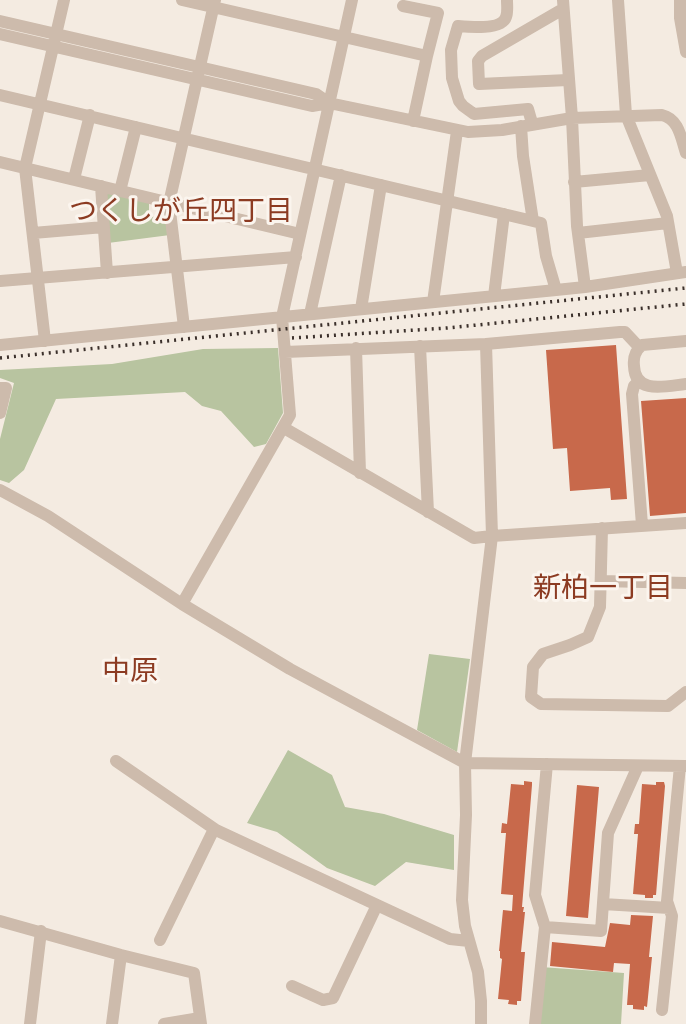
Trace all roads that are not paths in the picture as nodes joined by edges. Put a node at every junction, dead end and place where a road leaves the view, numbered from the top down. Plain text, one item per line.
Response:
1 (64, 0) edge
2 (181, 0) edge
3 (352, 0) edge
4 (441, 0) edge
5 (507, 0) edge
6 (618, 0) edge
7 (680, 0) edge
8 (214, 4) edge
9 (563, 4) edge
10 (403, 6) dead end
11 (438, 13) junction
12 (0, 21) edge
13 (0, 34) edge
14 (343, 38) junction
15 (55, 40) junction
16 (686, 52) edge
17 (427, 56) junction
18 (198, 74) junction
19 (568, 80) junction
20 (0, 95) edge
21 (329, 103) junction
22 (40, 104) junction
23 (90, 115) junction
24 (626, 115) junction
25 (572, 118) junction
26 (681, 120) edge
27 (413, 121) junction
28 (527, 125) junction
29 (136, 127) junction
30 (457, 131) junction
31 (184, 138) junction
32 (686, 153) edge
33 (0, 162) edge
34 (25, 168) junction
35 (315, 169) junction
36 (341, 175) junction
37 (650, 175) junction
38 (74, 179) junction
39 (574, 182) junction
40 (381, 185) junction
41 (101, 186) junction
42 (120, 191) junction
43 (448, 201) junction
44 (169, 203) junction
45 (504, 214) junction
46 (533, 221) junction
47 (668, 223) junction
48 (104, 227) junction
49 (33, 233) junction
50 (578, 233) junction
51 (300, 234) junction
52 (296, 257) junction
53 (177, 267) junction
54 (107, 273) junction
55 (681, 273) edge
56 (38, 278) junction
57 (0, 281) edge
58 (585, 288) junction
59 (556, 290) junction
60 (494, 296) junction
61 (433, 302) junction
62 (361, 309) junction
63 (310, 314) junction
64 (282, 317) junction
65 (184, 327) junction
66 (45, 341) junction
67 (686, 341) edge
68 (486, 344) junction
69 (0, 345) edge
70 (420, 346) junction
71 (639, 347) junction
72 (356, 348) junction
73 (285, 352) junction
74 (639, 381) junction
75 (686, 384) edge
76 (0, 388) edge
77 (0, 413) edge
78 (284, 428) junction
79 (360, 473) junction
80 (0, 490) edge
81 (428, 512) junction
82 (686, 523) edge
83 (642, 526) junction
84 (602, 528) junction
85 (492, 536) junction
86 (601, 581) junction
87 (686, 583) edge
88 (182, 604) junction
89 (686, 692) edge
90 (116, 761) dead end
91 (465, 763) junction
92 (547, 764) junction
93 (638, 766) junction
94 (683, 766) edge
95 (214, 829) junction
96 (603, 904) junction
97 (377, 905) junction
98 (669, 908) junction
99 (0, 921) edge
100 (545, 927) junction
101 (41, 932) junction
102 (160, 940) dead end
103 (469, 941) junction
104 (121, 955) junction
105 (292, 986) dead end
106 (662, 1010) dead end
107 (201, 1021) edge
108 (30, 1024) edge
109 (112, 1024) edge
110 (164, 1024) edge
111 (481, 1024) edge
112 (535, 1024) edge

1 - 15 street
2 - 8 street
3 - 14 street
4 - 11 street
5 - 28 street
6 - 24 street
7 - 16 street
8 - 14 street
8 - 18 street
9 - 19 street
9 - 19 street
10 - 11 street
11 - 17 street
12 - 15 street
13 - 15 street
14 - 17 street
14 - 21 street
15 - 18 street
15 - 22 street
17 - 27 street
18 - 21 street
18 - 31 street
19 - 25 street
20 - 22 street
21 - 27 street
21 - 35 street
22 - 23 street
22 - 34 street
23 - 29 street
23 - 38 street
24 - 25 street
24 - 26 street
24 - 37 street
25 - 28 street
25 - 39 street
26 - 32 street
27 - 30 street
28 - 30 street
28 - 46 street
29 - 31 street
29 - 42 street
30 - 43 street
31 - 35 street
31 - 44 street
33 - 34 street
34 - 38 street
34 - 49 street
35 - 36 street
35 - 51 street
36 - 40 street
36 - 63 street
37 - 39 street
37 - 47 street
38 - 41 street
39 - 50 street
40 - 43 street
40 - 62 street
41 - 42 street
41 - 48 street
42 - 44 street
43 - 45 street
43 - 61 street
44 - 51 street
44 - 53 street
45 - 46 street
45 - 60 street
46 - 59 street
47 - 50 street
47 - 55 street
48 - 49 street
48 - 54 street
49 - 56 street
50 - 58 street
51 - 52 street
52 - 53 street
52 - 64 street
53 - 54 street
53 - 65 street
54 - 56 street
55 - 58 street
56 - 57 street
56 - 66 street
58 - 59 street
59 - 60 street
60 - 61 street
61 - 62 street
62 - 63 street
63 - 64 street
64 - 65 street
64 - 73 street
65 - 66 street
66 - 69 street
67 - 71 street
68 - 70 street
68 - 71 street
68 - 85 street
70 - 72 street
70 - 81 street
71 - 74 street
72 - 73 street
72 - 79 street
73 - 78 street
74 - 75 street
74 - 83 street
76 - 77 street
78 - 79 street
78 - 88 street
79 - 81 street
80 - 88 street
81 - 85 street
82 - 83 street
83 - 84 street
84 - 85 street
84 - 86 street
85 - 91 street
86 - 87 street
86 - 89 street
88 - 91 street
90 - 95 street
91 - 92 street
91 - 103 street
92 - 93 street
92 - 100 street
93 - 94 street
93 - 96 street
94 - 98 street
95 - 97 street
95 - 102 street
96 - 98 street
96 - 100 street
97 - 103 street
97 - 105 street
98 - 106 street
99 - 101 street
100 - 112 street
101 - 104 street
101 - 108 street
103 - 111 street
104 - 107 street
104 - 109 street
107 - 110 street

